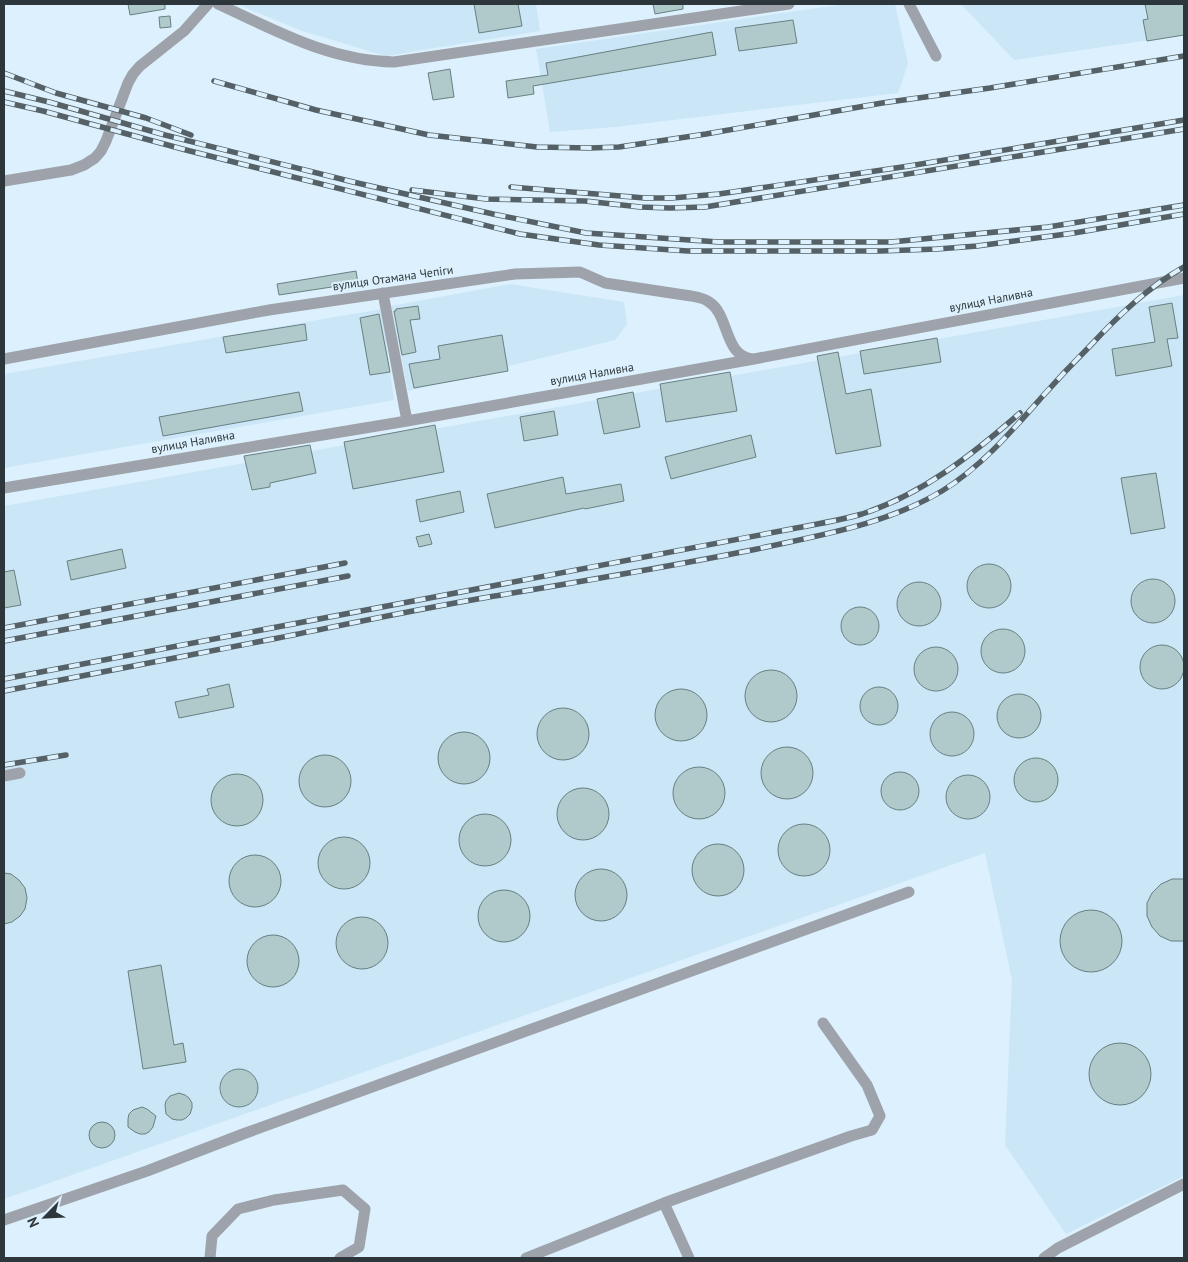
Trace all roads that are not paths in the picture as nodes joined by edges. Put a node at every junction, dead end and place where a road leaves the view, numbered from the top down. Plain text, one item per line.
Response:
1 (208, 4) edge
2 (218, 4) edge
3 (789, 4) edge
4 (909, 4) edge
5 (936, 56) dead end
6 (4, 181) edge
7 (1184, 278) edge
8 (383, 294) junction
9 (4, 359) edge
10 (754, 359) junction
11 (407, 420) junction
12 (4, 488) edge
13 (20, 773) dead end
14 (4, 776) edge
15 (909, 892) dead end
16 (823, 1023) dead end
17 (1184, 1184) edge
18 (664, 1203) junction
19 (4, 1220) edge
20 (210, 1258) edge
21 (340, 1258) edge
22 (526, 1258) edge
23 (689, 1258) edge
24 (1044, 1258) edge

1 - 6 street
2 - 3 street
4 - 5 street
7 - 10 street, вулиця Наливна
8 - 9 street, вулиця Отамана Чепіги
8 - 10 street, вулиця Отамана Чепіги
8 - 11 street
10 - 11 street, вулиця Наливна
11 - 12 street, вулиця Наливна
13 - 14 street
15 - 19 street
16 - 18 street
17 - 24 street
18 - 22 street
18 - 23 street
20 - 21 street

